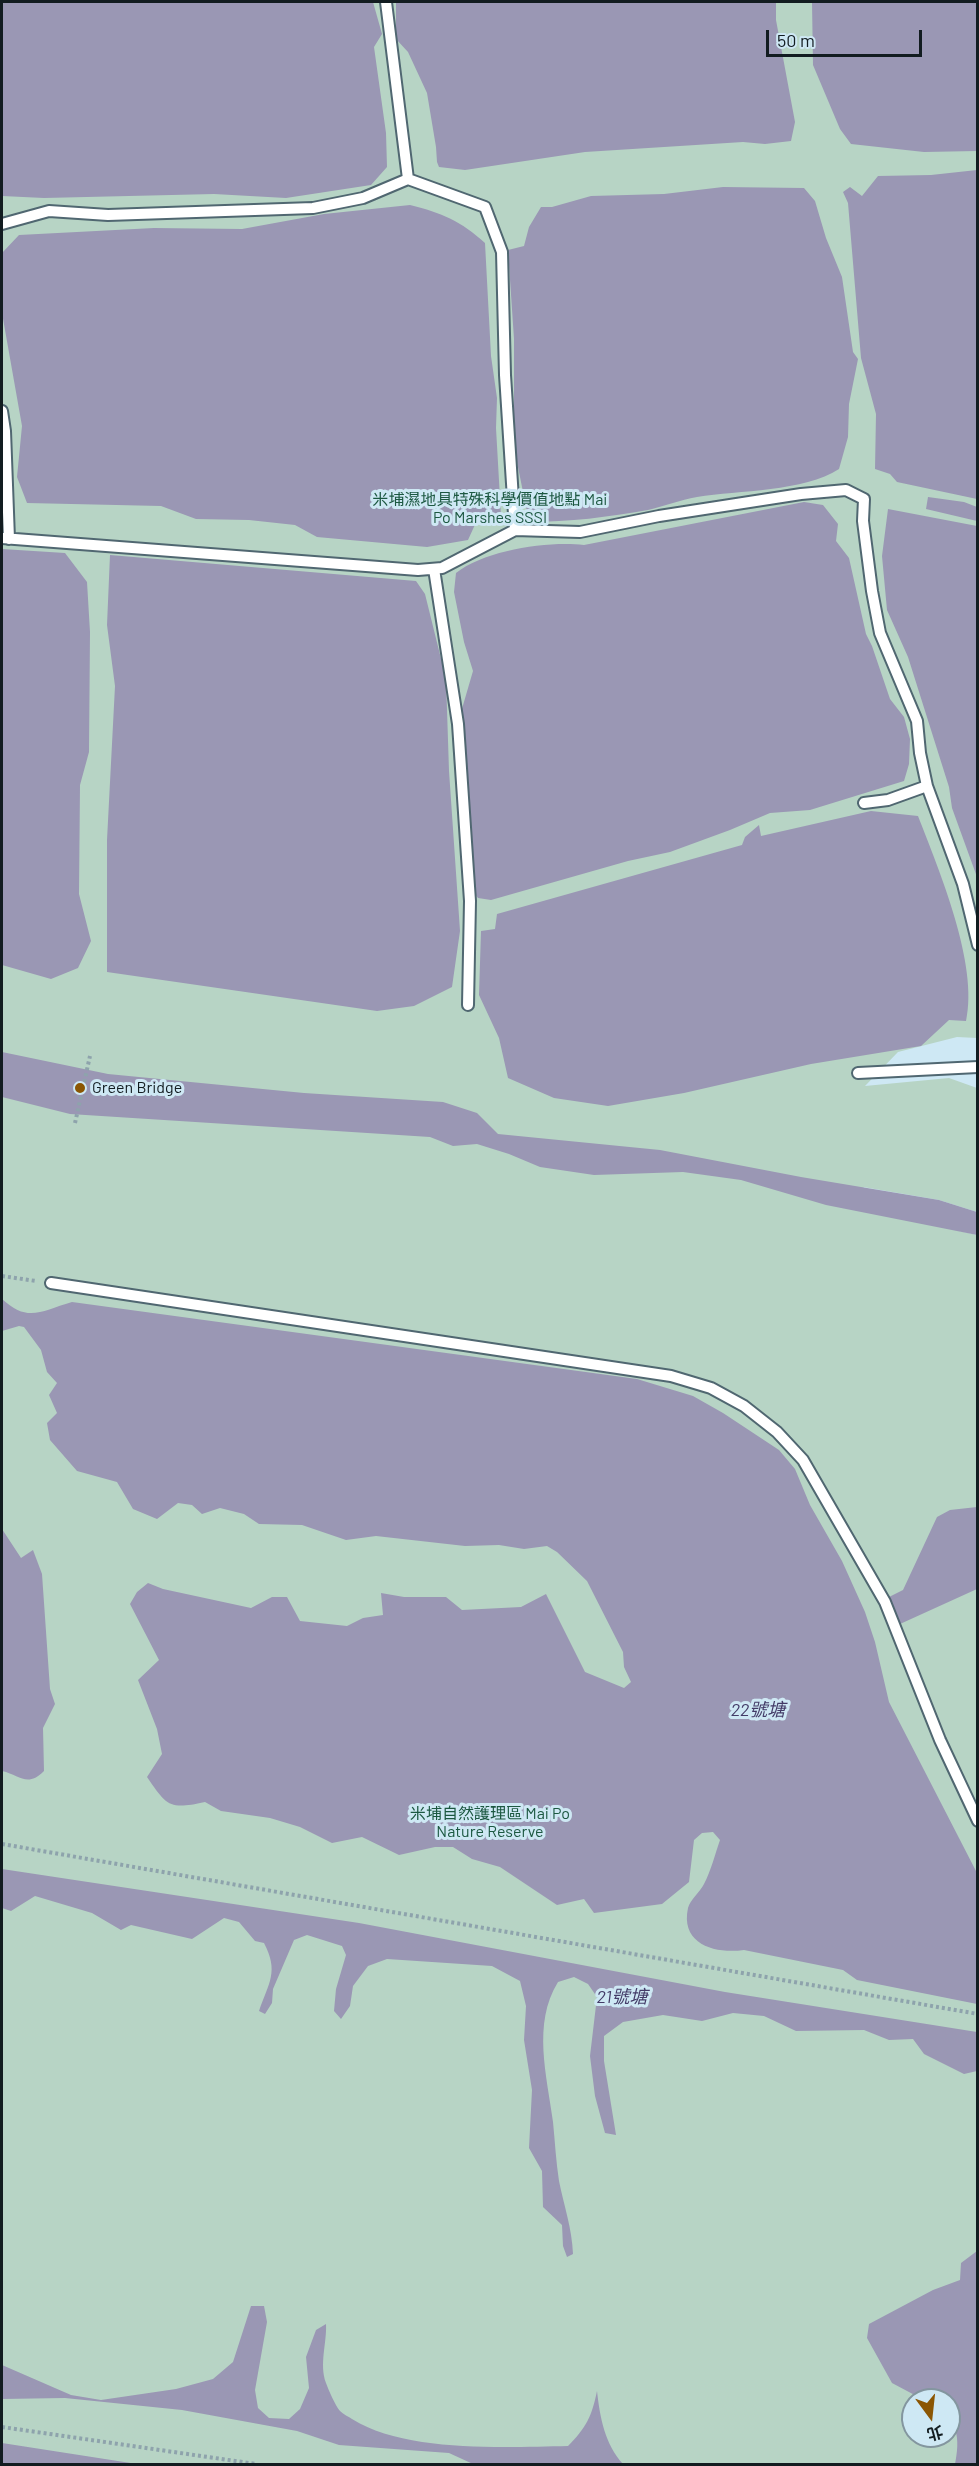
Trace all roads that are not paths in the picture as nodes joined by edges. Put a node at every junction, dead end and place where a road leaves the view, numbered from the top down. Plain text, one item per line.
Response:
1 (386, 2) edge
2 (408, 179) junction
3 (2, 224) edge
4 (2, 411) edge
5 (515, 530) junction
6 (5, 538) edge
7 (434, 569) junction
8 (927, 786) junction
9 (864, 803) dead end
10 (978, 945) edge
11 (468, 1005) dead end
12 (978, 1067) edge
13 (858, 1073) dead end
14 (51, 1283) road end
15 (978, 1821) edge

1 - 2 lane
2 - 3 lane
2 - 5 lane
4 - 6 lane
5 - 7 lane
5 - 8 lane
6 - 7 lane
7 - 11 lane
8 - 9 lane
8 - 10 lane
12 - 13 lane
14 - 15 lane

